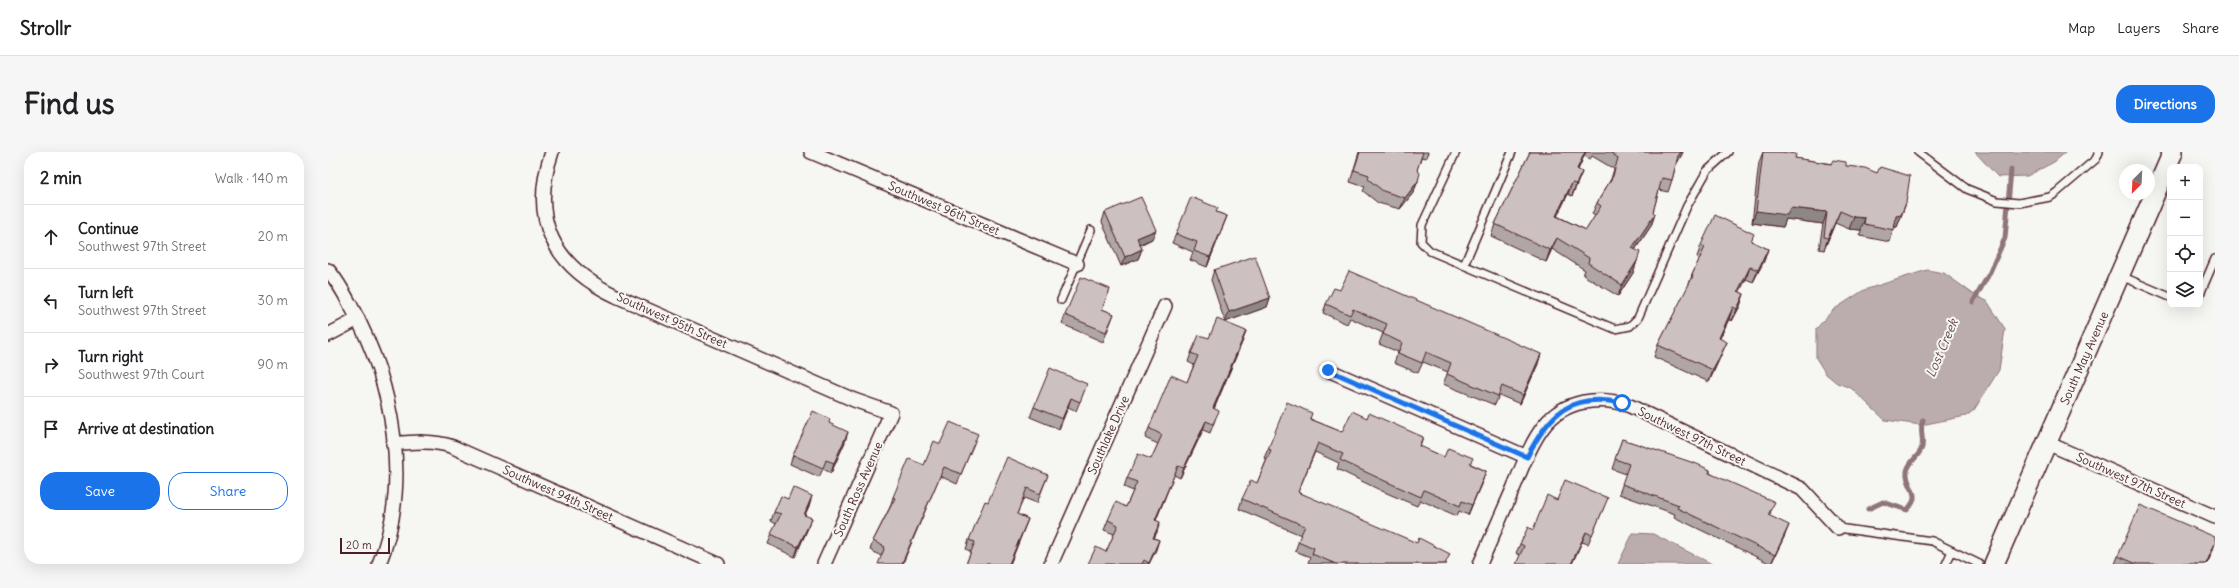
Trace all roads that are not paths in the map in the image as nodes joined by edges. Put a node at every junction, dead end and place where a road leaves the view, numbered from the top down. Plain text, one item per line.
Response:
1 (552, 152) edge
2 (811, 152) edge
3 (1456, 152) edge
4 (1512, 152) edge
5 (1728, 152) edge
6 (1918, 152) edge
7 (2099, 152) edge
8 (2173, 152) edge
9 (1091, 230) dead end
10 (2215, 259) edge
11 (1077, 264) junction
12 (1464, 265) junction
13 (328, 270) edge
14 (2120, 275) junction
15 (2203, 287) edge
16 (2167, 296) edge
17 (1061, 300) dead end
18 (1165, 306) dead end
19 (358, 319) junction
20 (328, 335) edge
21 (1328, 370) dead end
22 (891, 413) joint
23 (2047, 443) junction
24 (393, 444) junction
25 (1527, 457) junction
26 (2215, 517) edge
27 (1838, 528) joint
28 (1952, 551) junction
29 (379, 564) edge
30 (718, 564) edge
31 (824, 564) edge
32 (1051, 564) edge
33 (1480, 564) edge
34 (1946, 564) edge
35 (1979, 564) edge
36 (1994, 564) edge

1 - 22 street, Southwest 95th Street
2 - 11 street, Southwest 96th Street
3 - 12 lane
4 - 12 lane
5 - 12 lane
6 - 7 lane
8 - 14 main road, South May Avenue
9 - 11 lane
10 - 15 lane
11 - 17 lane
13 - 19 street
14 - 16 lane
14 - 23 main road, South May Avenue
18 - 32 street, Southlake Drive
19 - 20 street
19 - 24 street
21 - 25 street
22 - 31 street, South Ross Avenue
23 - 26 street, Southwest 97th Street
23 - 36 main road, South May Avenue
24 - 29 street
24 - 30 street, Southwest 94th Street
25 - 27 street, Southwest 97th Street
25 - 33 street, Southwest 97th Street
27 - 28 lane
28 - 34 lane
28 - 35 lane

